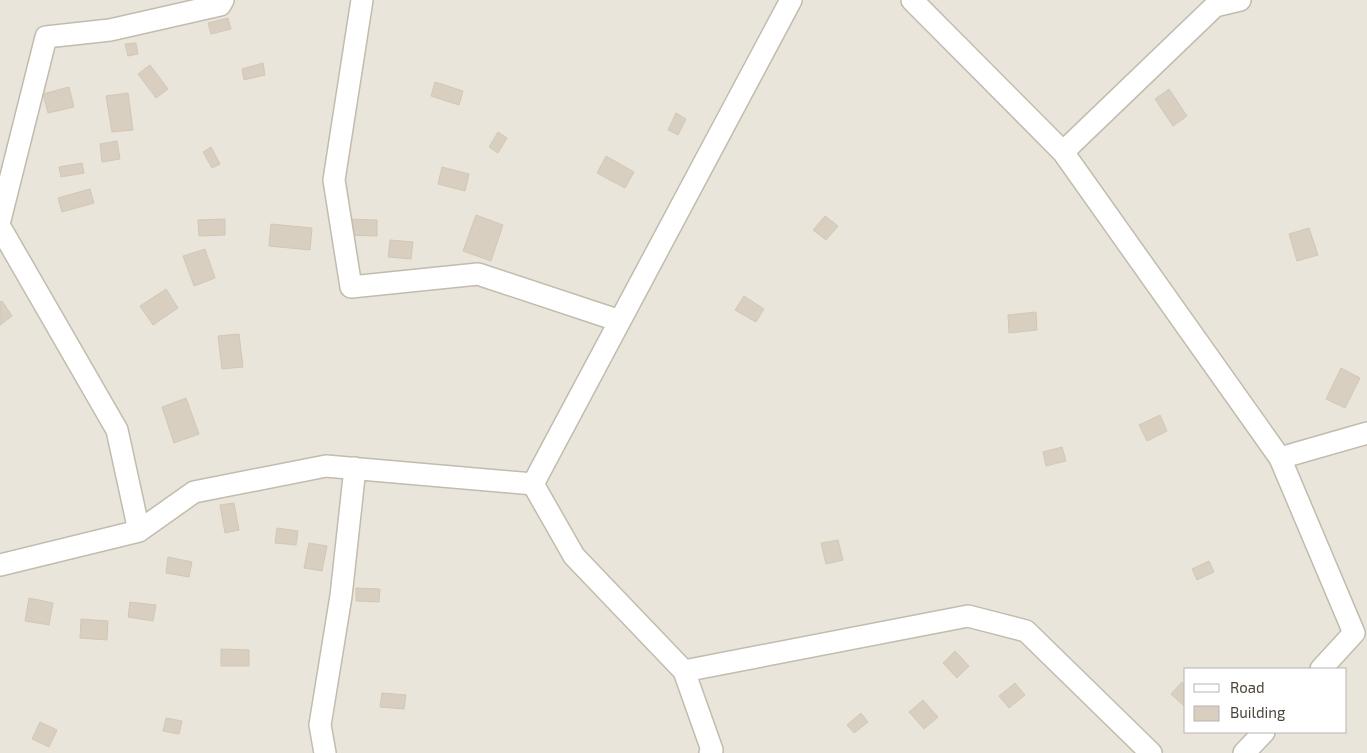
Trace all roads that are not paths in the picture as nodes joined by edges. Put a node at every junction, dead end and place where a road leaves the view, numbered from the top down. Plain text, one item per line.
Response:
1 (223, 0) edge
2 (362, 0) edge
3 (791, 0) edge
4 (912, 0) edge
5 (1240, 0) edge
6 (1214, 3) edge
7 (1063, 152) junction
8 (0, 220) edge
9 (0, 227) edge
10 (620, 321) junction
11 (1367, 433) edge
12 (1280, 458) junction
13 (355, 468) junction
14 (533, 484) junction
15 (139, 531) junction
16 (0, 565) edge
17 (1322, 668) edge
18 (684, 671) junction
19 (1263, 733) edge
20 (324, 753) edge
21 (710, 753) edge
22 (1151, 753) edge
23 (1244, 753) edge

1 - 8 street
2 - 10 street
3 - 10 street
4 - 7 street
5 - 6 street
6 - 7 street
7 - 12 street
9 - 15 street
10 - 14 street
11 - 12 street
12 - 17 street
13 - 14 street
13 - 15 street
13 - 20 street
14 - 18 street
15 - 16 street
18 - 21 street
18 - 22 street
19 - 23 street

